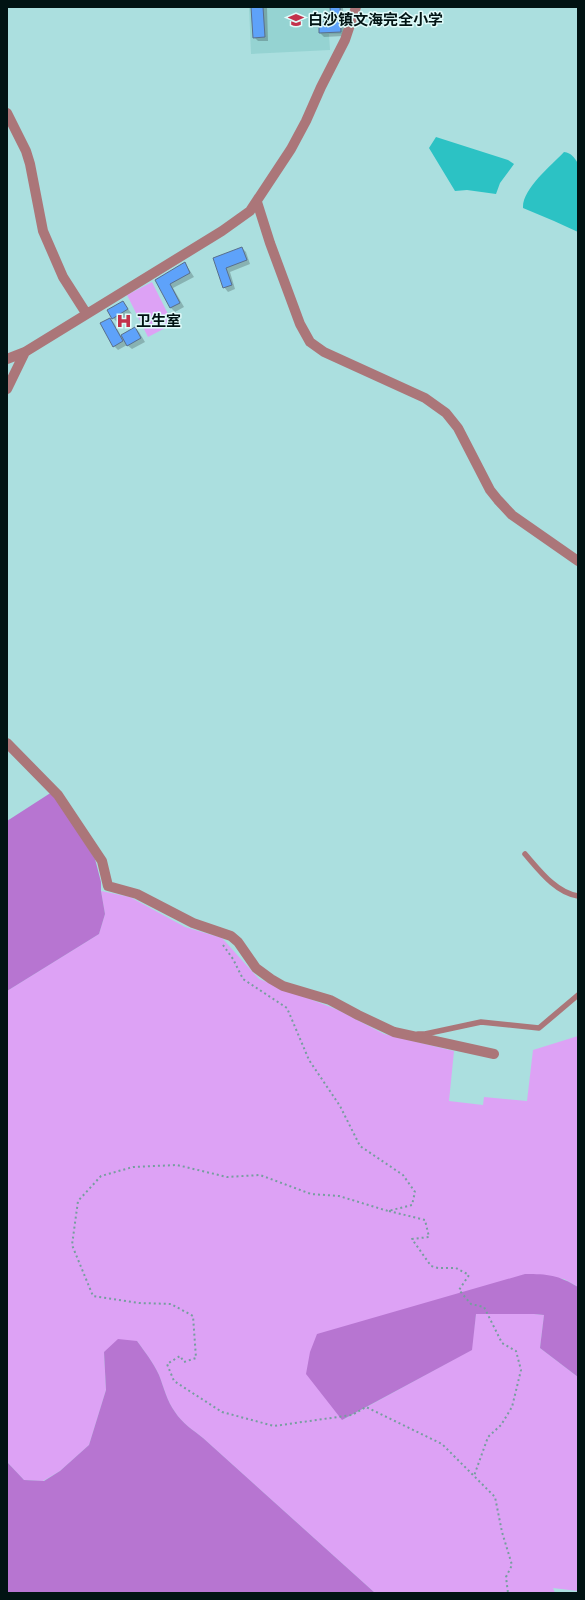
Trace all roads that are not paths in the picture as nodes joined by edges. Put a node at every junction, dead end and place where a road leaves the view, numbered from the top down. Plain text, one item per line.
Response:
1 (356, 7) edge
2 (7, 113) edge
3 (257, 202) junction
4 (86, 313) junction
5 (25, 352) junction
6 (7, 359) edge
7 (7, 389) edge
8 (578, 561) edge
9 (7, 743) edge
10 (525, 854) dead end
11 (578, 896) edge
12 (578, 995) edge
13 (398, 1033) junction
14 (494, 1054) dead end

1 - 3 street
2 - 4 street
3 - 4 street
3 - 8 street
4 - 5 street
5 - 6 street
5 - 7 street
9 - 13 street
10 - 11 lane
12 - 13 lane
13 - 14 street

